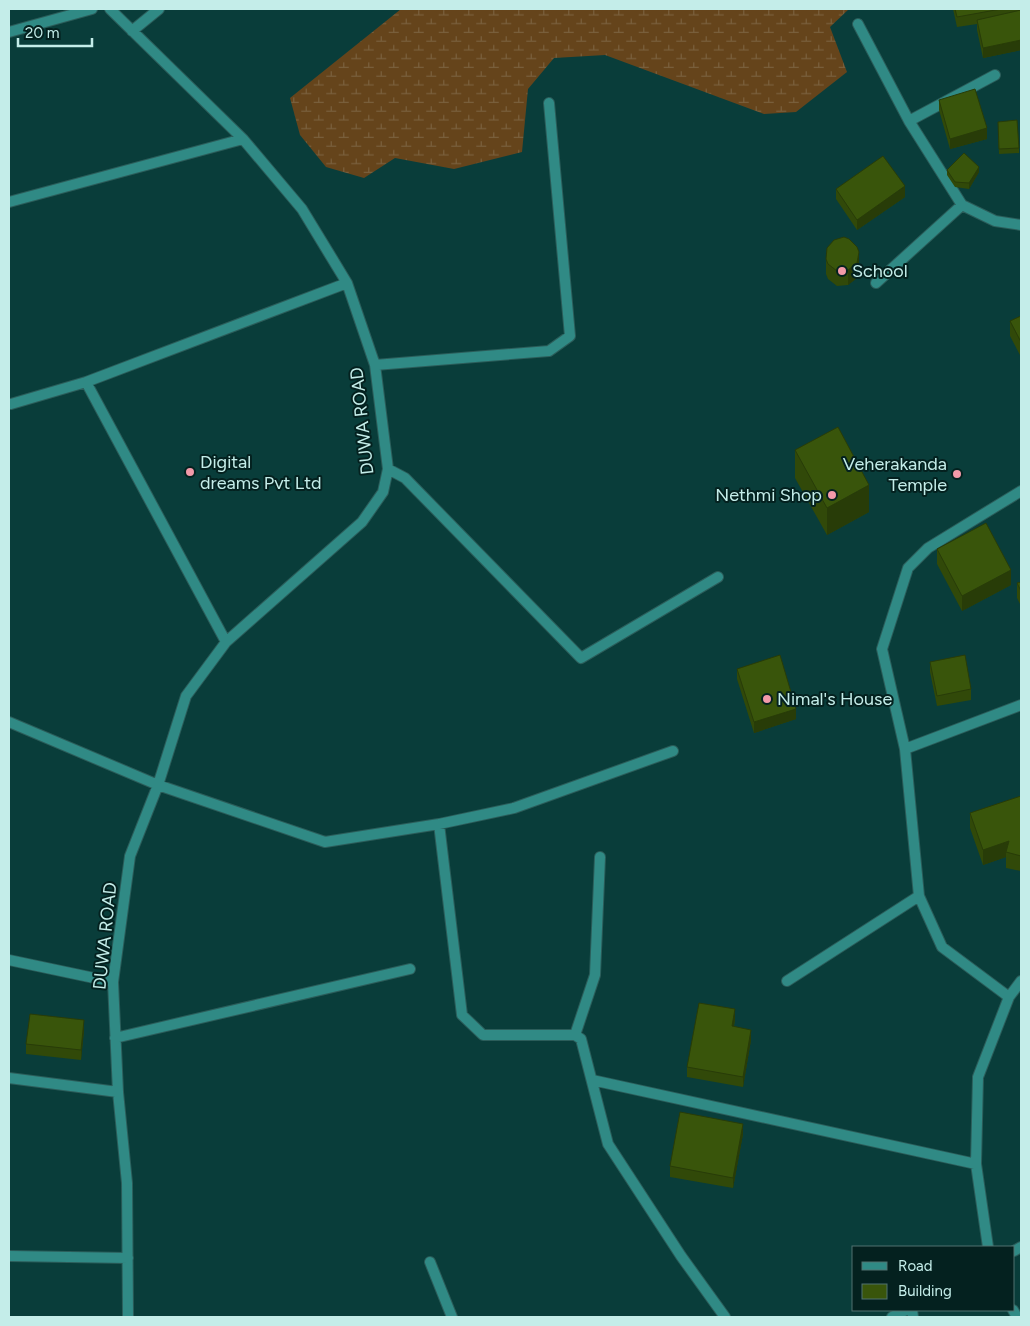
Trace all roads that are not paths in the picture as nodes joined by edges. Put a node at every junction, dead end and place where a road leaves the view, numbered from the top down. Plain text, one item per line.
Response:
1 (92, 9) edge
2 (110, 9) edge
3 (159, 9) edge
4 (858, 24) dead end
5 (132, 31) junction
6 (9, 32) edge
7 (995, 75) dead end
8 (549, 103) dead end
9 (909, 122) junction
10 (243, 139) junction
11 (9, 202) edge
12 (962, 205) junction
13 (1021, 225) edge
14 (347, 283) junction
15 (876, 284) dead end
16 (375, 366) junction
17 (86, 382) junction
18 (11, 404) dead end
19 (388, 469) junction
20 (1021, 491) edge
21 (718, 577) dead end
22 (226, 642) junction
23 (1021, 705) edge
24 (9, 722) edge
25 (905, 749) junction
26 (673, 751) dead end
27 (158, 785) junction
28 (439, 824) junction
29 (600, 857) dead end
30 (919, 896) junction
31 (9, 960) edge
32 (410, 969) dead end
33 (787, 981) dead end
34 (113, 982) junction
35 (1021, 982) edge
36 (1009, 997) junction
37 (575, 1035) junction
38 (115, 1038) junction
39 (9, 1078) edge
40 (592, 1080) junction
41 (118, 1092) junction
42 (976, 1164) junction
43 (988, 1246) edge
44 (9, 1256) edge
45 (128, 1258) junction
46 (430, 1262) dead end
47 (904, 1311) edge
48 (128, 1317) edge
49 (452, 1317) edge
50 (725, 1317) edge
51 (892, 1317) edge

1 - 6 street
2 - 5 street, DUWA ROAD
3 - 5 street
4 - 9 street
5 - 10 street, DUWA ROAD
7 - 9 street
8 - 16 street
9 - 12 street
10 - 11 street
10 - 14 street, DUWA ROAD
12 - 13 street
12 - 15 street
14 - 16 street, DUWA ROAD
14 - 17 street
16 - 19 street, DUWA ROAD
17 - 18 street
17 - 22 street
19 - 21 street
19 - 22 street, DUWA ROAD
20 - 25 street
22 - 27 street, DUWA ROAD
23 - 25 street
24 - 27 street
25 - 30 street
26 - 28 street
27 - 28 street
27 - 34 street, DUWA ROAD
28 - 37 street
29 - 37 street
30 - 33 street
30 - 36 street
31 - 34 street
32 - 38 street
34 - 38 street, DUWA ROAD
35 - 36 street
36 - 42 street
37 - 40 street
38 - 41 street, DUWA ROAD
39 - 41 street
40 - 42 street
40 - 50 street
41 - 45 street, DUWA ROAD
42 - 43 street
44 - 45 street
45 - 48 street, DUWA ROAD
46 - 49 street
47 - 51 street

